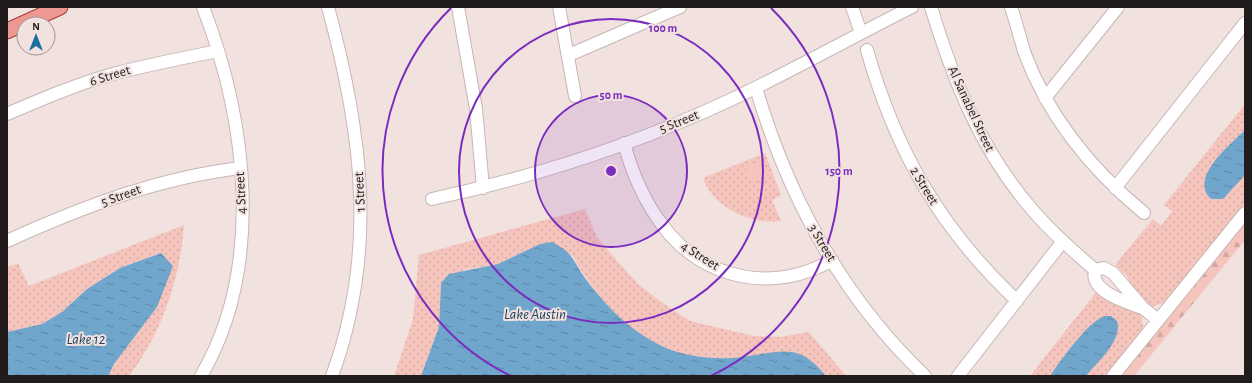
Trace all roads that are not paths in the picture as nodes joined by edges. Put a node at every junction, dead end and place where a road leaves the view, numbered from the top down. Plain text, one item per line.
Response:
1 (60, 7) edge
2 (203, 7) edge
3 (328, 7) edge
4 (458, 7) edge
5 (559, 7) edge
6 (680, 7) edge
7 (852, 7) edge
8 (912, 7) edge
9 (931, 7) edge
10 (1011, 7) edge
11 (1118, 7) edge
12 (1245, 23) edge
13 (7, 31) edge
14 (861, 33) junction
15 (867, 50) dead end
16 (218, 51) junction
17 (569, 55) junction
18 (756, 88) junction
19 (575, 96) dead end
20 (1045, 98) junction
21 (7, 114) edge
22 (624, 144) junction
23 (240, 168) junction
24 (483, 188) junction
25 (1115, 188) junction
26 (432, 199) dead end
27 (1144, 213) dead end
28 (1245, 213) edge
29 (7, 241) edge
30 (1063, 241) junction
31 (832, 260) junction
32 (1095, 270) junction
33 (1123, 282) junction
34 (1113, 296) junction
35 (1017, 301) junction
36 (1143, 308) junction
37 (1158, 320) junction
38 (201, 376) edge
39 (332, 376) edge
40 (925, 376) edge
41 (958, 376) edge
42 (1113, 376) edge

1 - 13 main road
2 - 16 street, 4 Street
3 - 39 street, 1 Street
4 - 24 street
5 - 17 street
6 - 17 street
7 - 14 street
8 - 14 street, 5 Street
9 - 30 street, Al Sanabel Street
10 - 20 street
11 - 20 street
12 - 25 street
14 - 18 street, 5 Street
15 - 35 street, 2 Street
16 - 21 street, 6 Street
16 - 23 street, 4 Street
17 - 19 street
18 - 22 street, 5 Street
18 - 31 street, 3 Street
20 - 25 street
22 - 24 street, 5 Street
22 - 31 street, 4 Street
23 - 29 street, 5 Street
23 - 38 street, 4 Street
24 - 26 street, 5 Street
25 - 27 street
28 - 37 street
30 - 32 street, Al Sanabel Street
30 - 35 street
31 - 40 street, 3 Street
32 - 33 street, Al Sanabel Street
32 - 34 street, Al Sanabel Street
33 - 34 street
33 - 36 street, Al Sanabel Street
34 - 36 street, Al Sanabel Street
35 - 41 street
36 - 37 street, Al Sanabel Street
37 - 42 street

